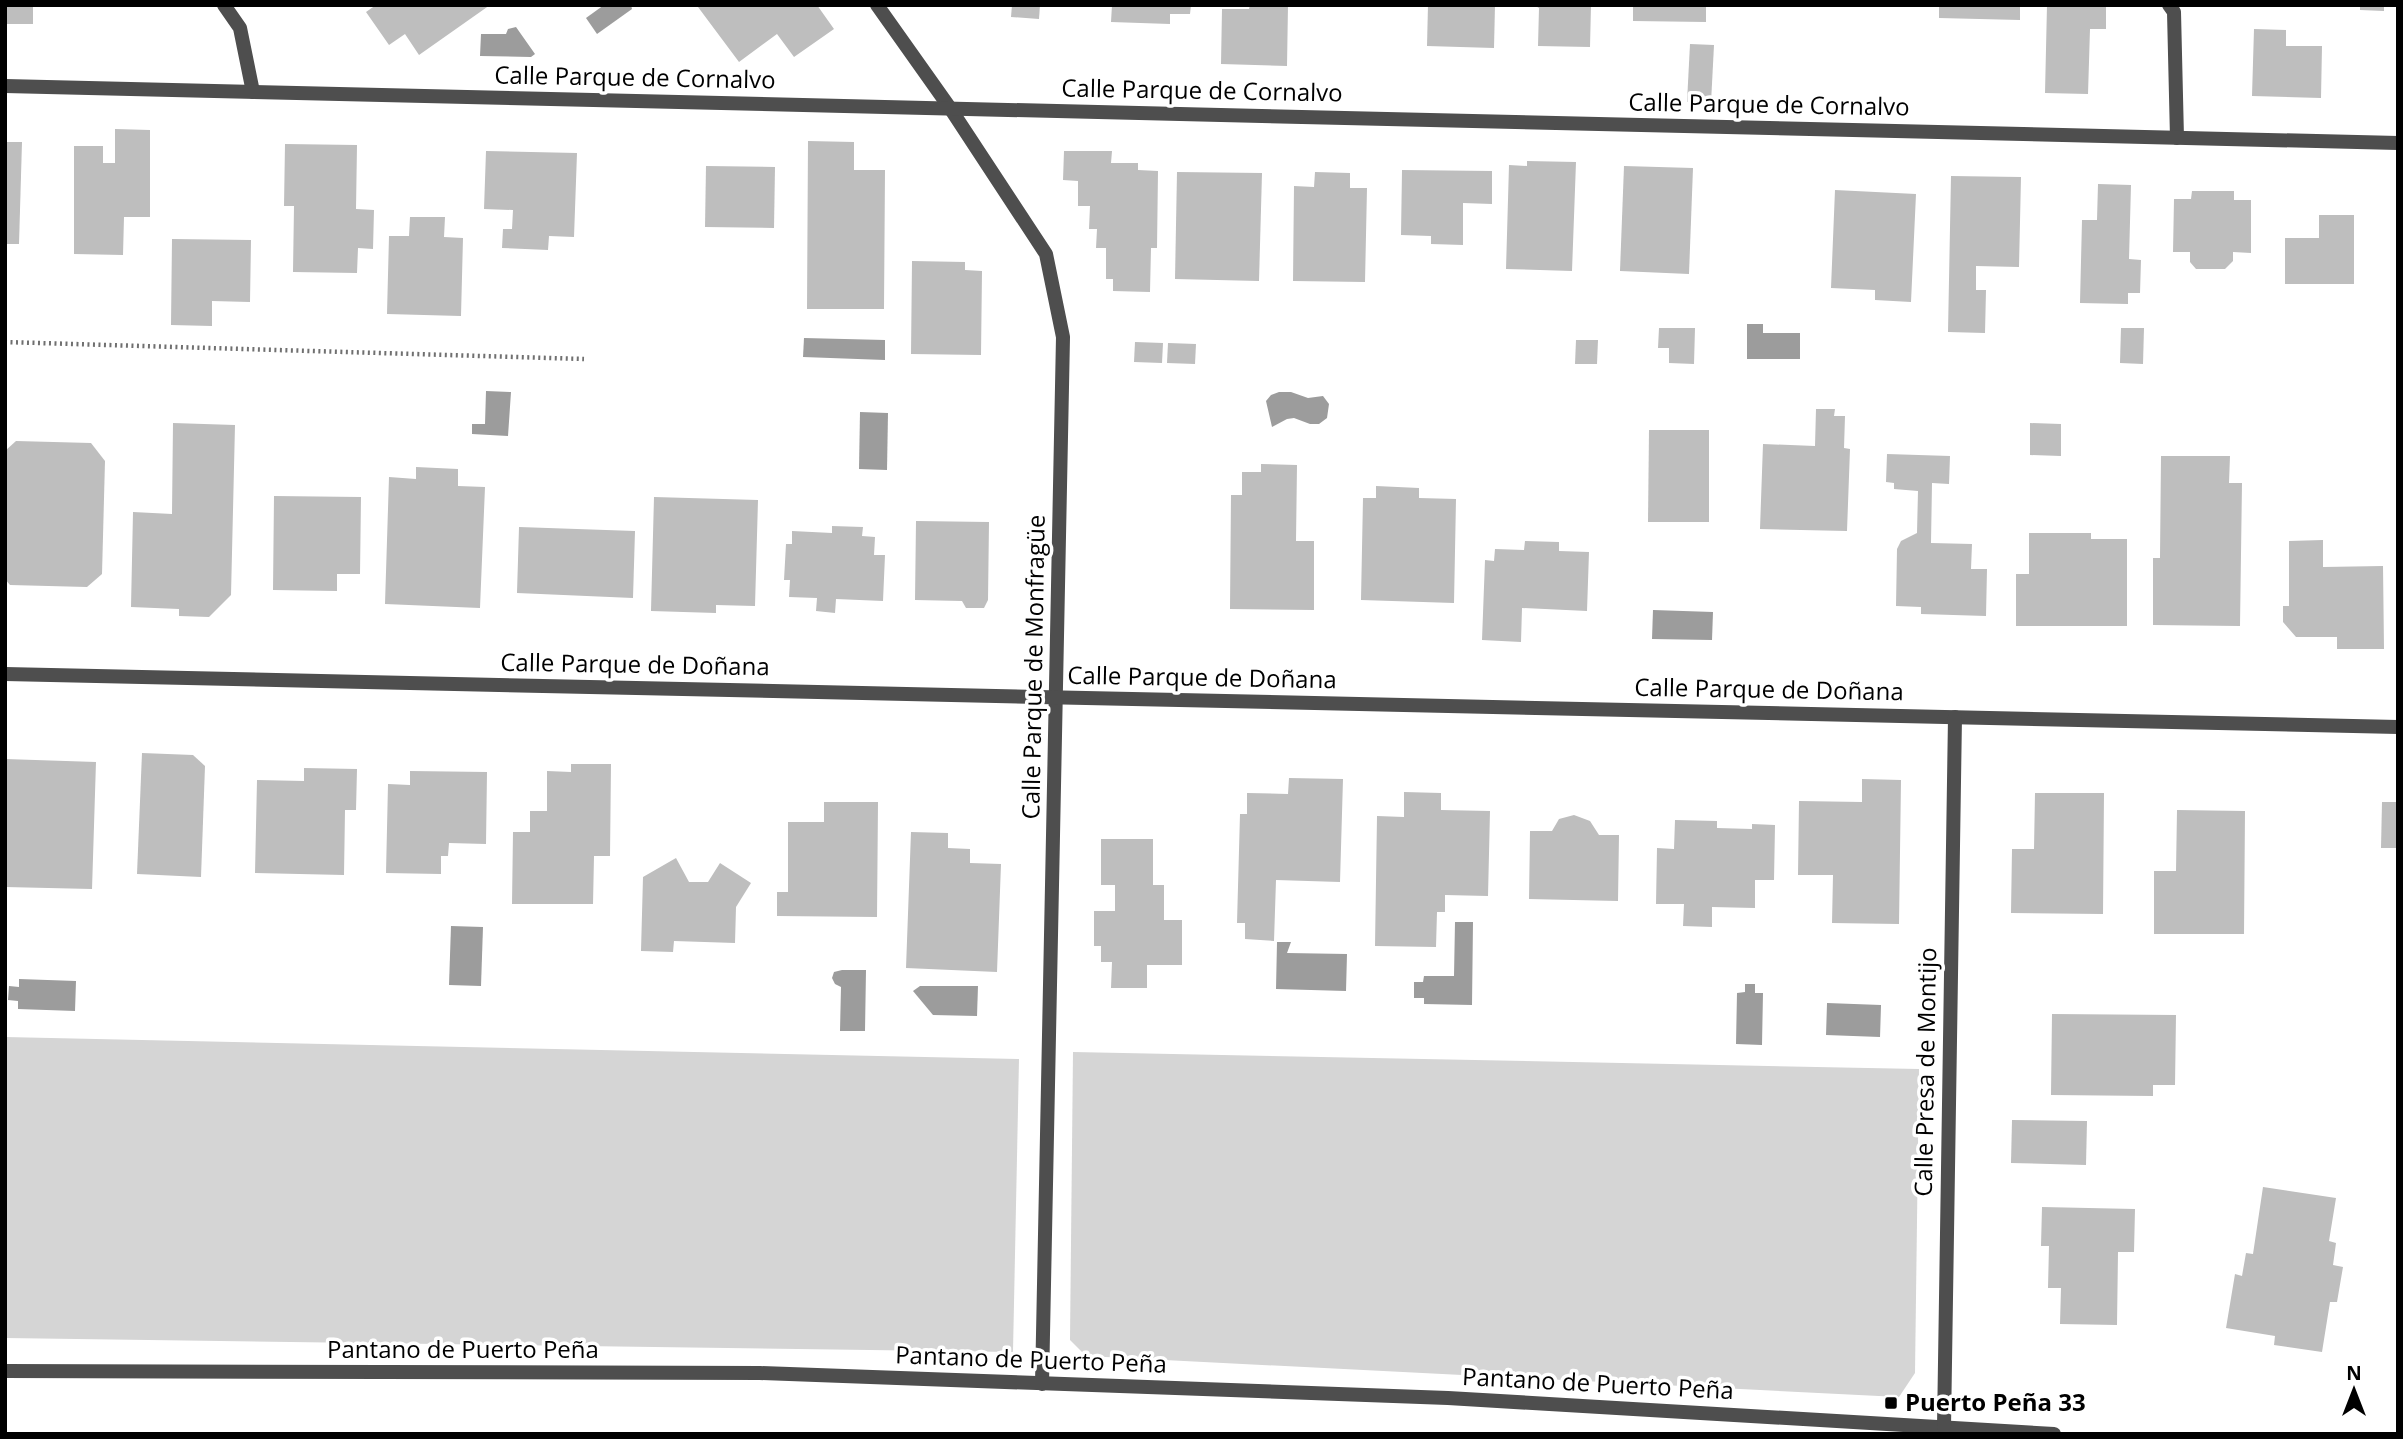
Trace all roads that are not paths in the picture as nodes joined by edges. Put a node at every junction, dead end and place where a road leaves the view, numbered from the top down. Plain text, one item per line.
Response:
1 (224, 5) edge
2 (877, 5) edge
3 (2169, 5) edge
4 (5, 86) edge
5 (253, 92) junction
6 (950, 108) junction
7 (2177, 138) junction
8 (2398, 143) edge
9 (5, 674) edge
10 (1056, 698) junction
11 (1955, 717) junction
12 (2398, 727) edge
13 (5, 1371) edge
14 (1042, 1384) junction
15 (1944, 1427) junction
16 (2054, 1434) edge

1 - 5 street
2 - 6 street, Calle Parque de Monfragüe
3 - 7 street
4 - 5 street, Calle Parque de Cornalvo
5 - 6 street, Calle Parque de Cornalvo
6 - 7 street, Calle Parque de Cornalvo
6 - 10 street, Calle Parque de Monfragüe
7 - 8 street, Calle Parque de Cornalvo
9 - 10 street, Calle Parque de Doñana
10 - 11 street, Calle Parque de Doñana
10 - 14 street, Calle Parque de Monfragüe
11 - 12 street, Calle Parque de Doñana
11 - 15 street, Calle Presa de Montijo
13 - 14 street, Pantano de Puerto Peña
14 - 15 street, Pantano de Puerto Peña
15 - 16 street, Pantano de Puerto Peña

